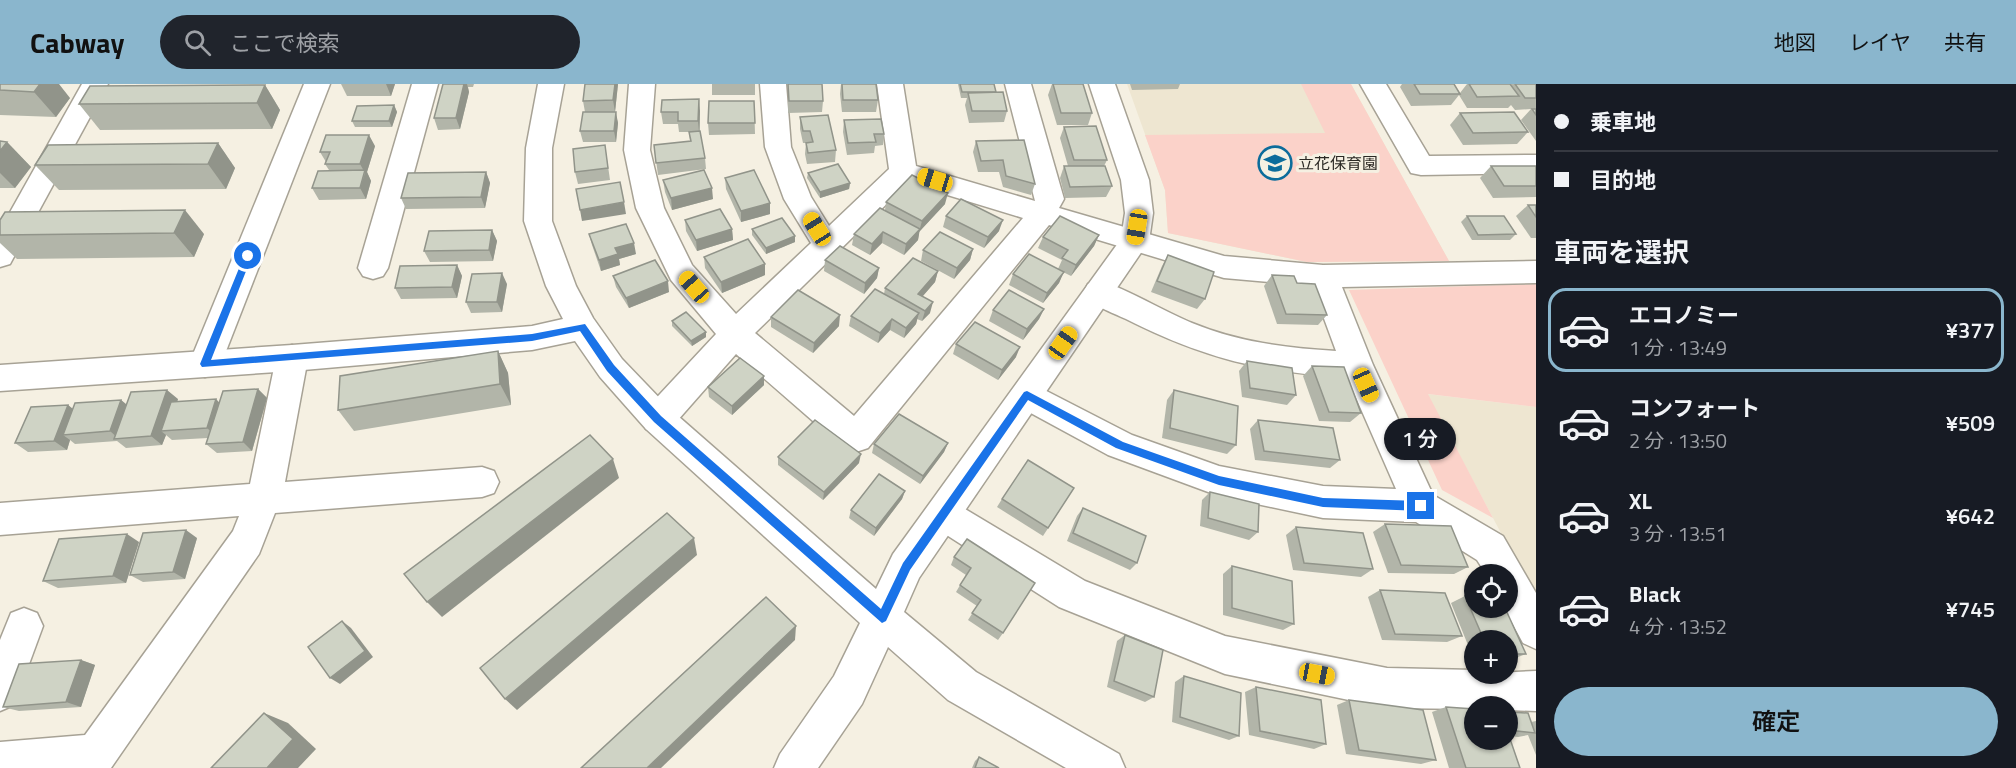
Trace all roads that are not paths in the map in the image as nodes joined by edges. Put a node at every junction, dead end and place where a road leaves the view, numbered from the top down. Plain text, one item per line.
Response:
1 (94, 84) edge
2 (317, 84) edge
3 (425, 84) edge
4 (550, 84) edge
5 (642, 84) edge
6 (773, 84) edge
7 (890, 84) edge
8 (1018, 84) edge
9 (1102, 84) edge
10 (1373, 84) edge
11 (1536, 164) edge
12 (903, 172) junction
13 (1042, 213) junction
14 (1135, 241) junction
15 (826, 244) junction
16 (0, 256) edge
17 (373, 268) dead end
18 (1536, 272) edge
19 (1323, 276) junction
20 (1099, 291) junction
21 (582, 327) junction
22 (735, 334) junction
23 (292, 358) junction
24 (205, 364) junction
25 (1357, 365) junction
26 (0, 378) edge
27 (1027, 395) junction
28 (658, 419) junction
29 (482, 482) dead end
30 (264, 499) junction
31 (1421, 506) junction
32 (943, 514) junction
33 (0, 519) edge
34 (1499, 564) edge
35 (1518, 597) edge
36 (882, 617) junction
37 (24, 626) dead end
38 (1536, 630) edge
39 (0, 691) edge
40 (1536, 691) edge
41 (0, 762) edge
42 (93, 762) edge
43 (794, 768) edge
44 (1105, 768) edge

1 - 16 street
2 - 24 street
3 - 17 street
4 - 21 street
5 - 22 street
6 - 15 street
7 - 12 street
8 - 13 street
9 - 14 street
10 - 11 street
12 - 13 street
12 - 15 street
13 - 14 street
13 - 22 street
14 - 19 street
14 - 20 street
15 - 22 street
18 - 19 street
19 - 25 street
20 - 25 street
20 - 27 street
21 - 23 street
21 - 28 street
22 - 28 street
23 - 24 street
23 - 30 street
24 - 26 street
25 - 31 street
27 - 31 street
27 - 32 street
28 - 36 street
29 - 30 street
30 - 33 street
30 - 42 street
31 - 34 street
32 - 36 street
32 - 40 street
35 - 38 street
36 - 43 street
36 - 44 street
37 - 39 street
41 - 42 street

